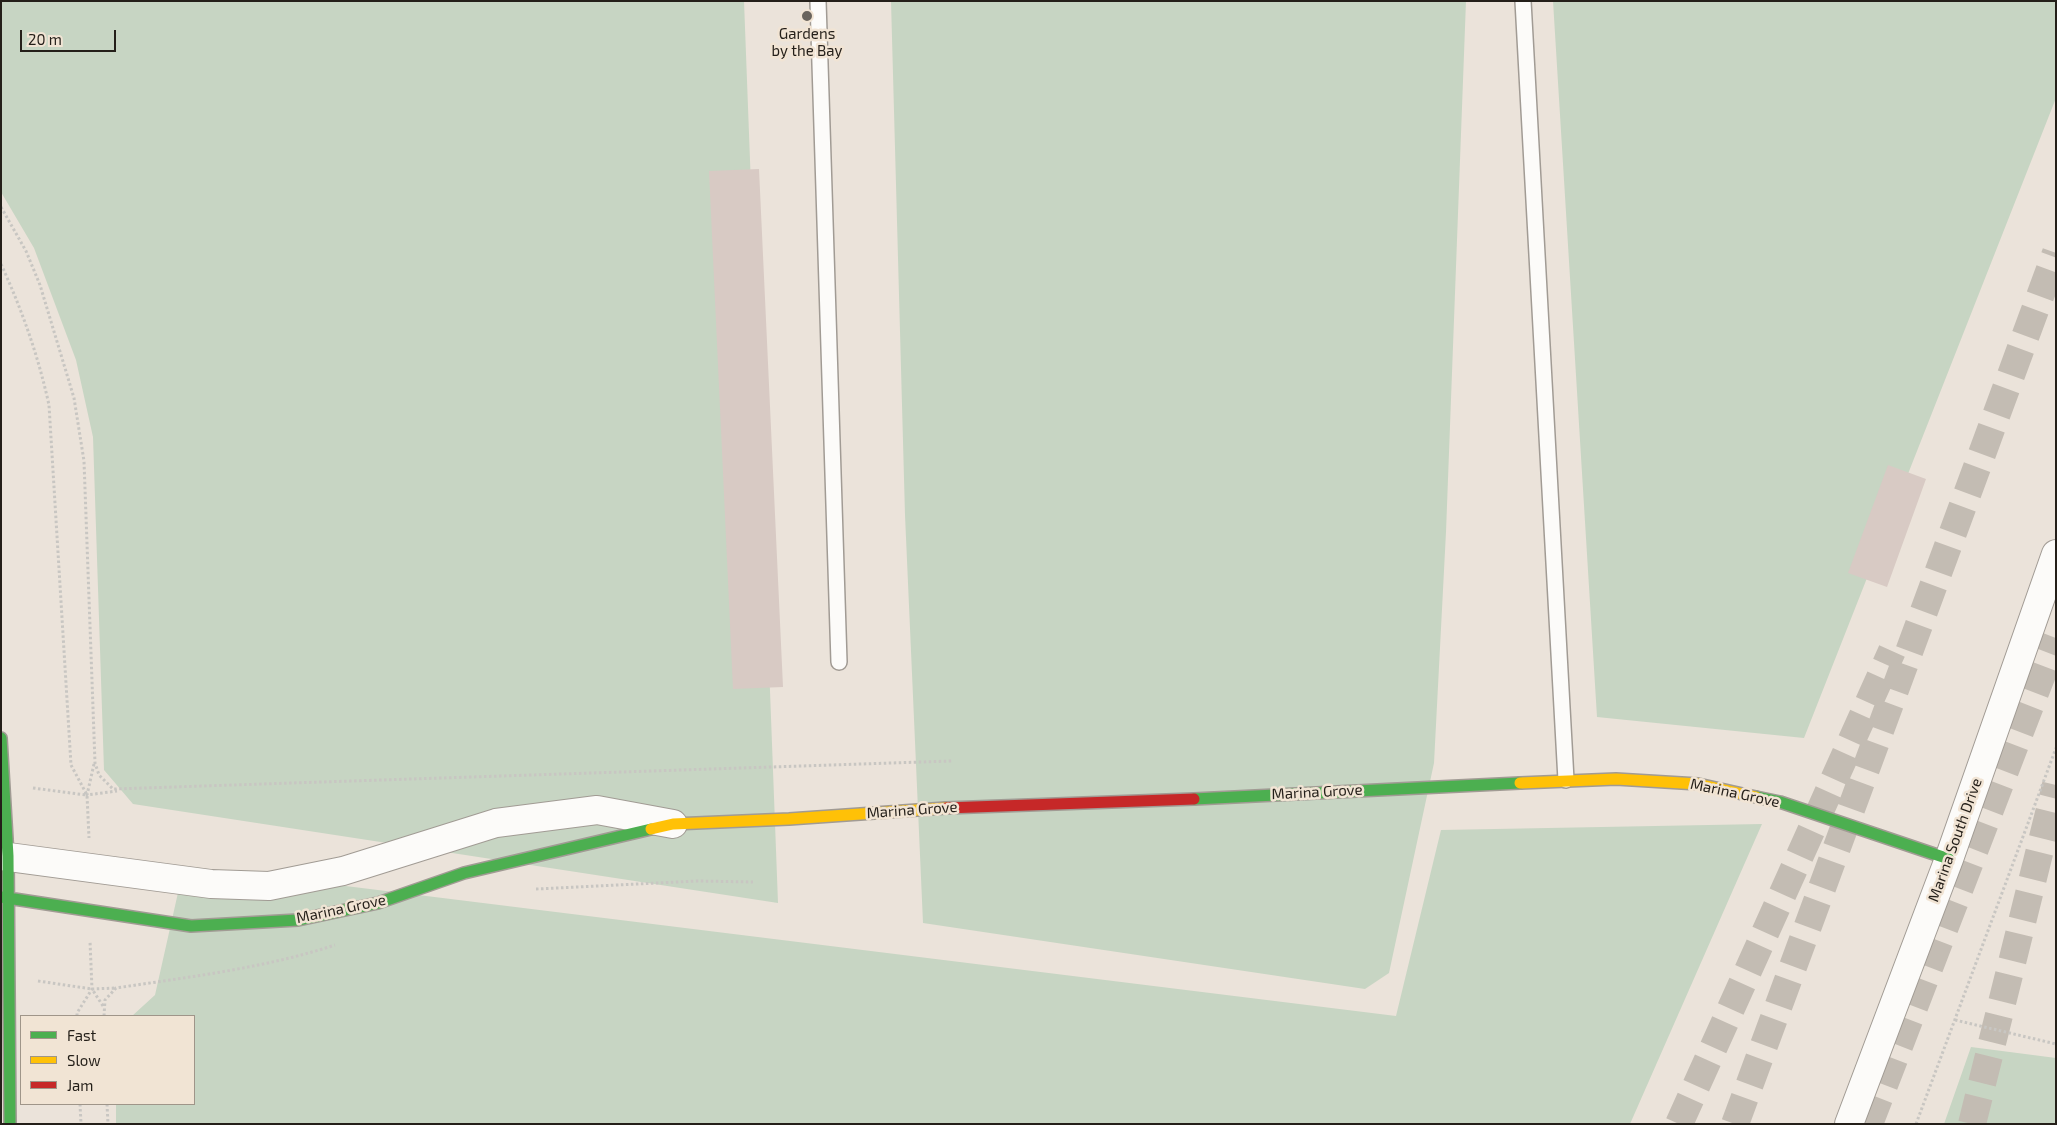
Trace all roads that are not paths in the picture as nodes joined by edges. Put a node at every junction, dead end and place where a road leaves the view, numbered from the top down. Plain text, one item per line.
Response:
1 (818, 1) edge
2 (1522, 1) edge
3 (2056, 554) edge
4 (839, 662) dead end
5 (1, 738) edge
6 (1566, 780) junction
7 (673, 824) junction
8 (5, 856) edge
9 (1949, 859) junction
10 (4, 897) edge
11 (10, 1124) edge
12 (1849, 1124) edge

1 - 4 lane
2 - 6 lane
3 - 9 street, Marina South Drive
5 - 8 street
6 - 7 street, Marina Grove
6 - 9 street, Marina Grove
7 - 8 street, Marina Grove
7 - 10 street, Marina Grove
8 - 10 street
9 - 12 street, Marina South Drive
10 - 11 street

